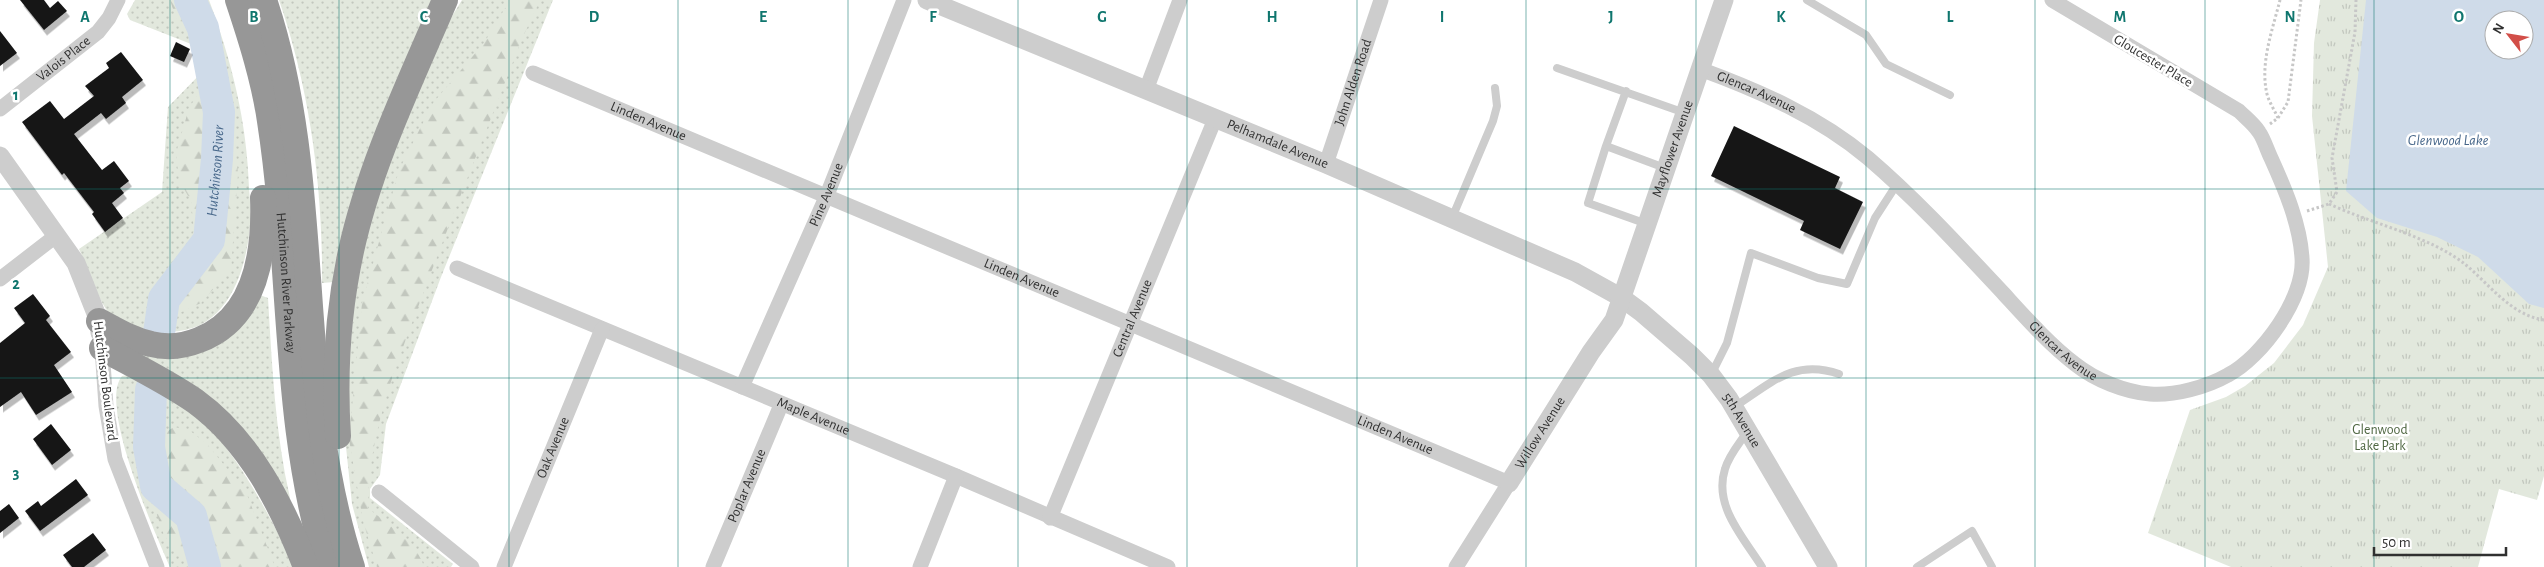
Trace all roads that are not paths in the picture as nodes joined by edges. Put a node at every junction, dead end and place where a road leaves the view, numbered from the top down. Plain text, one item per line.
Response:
1 (118, 0) edge
2 (238, 0) edge
3 (264, 0) edge
4 (445, 0) edge
5 (904, 0) edge
6 (927, 0) edge
7 (1180, 0) edge
8 (1381, 0) edge
9 (1724, 0) edge
10 (1807, 0) edge
11 (2052, 0) edge
12 (247, 26) junction
13 (1556, 68) dead end
14 (1700, 69) junction
15 (533, 73) dead end
16 (1495, 88) dead end
17 (1146, 90) junction
18 (1626, 92) junction
19 (1950, 95) dead end
20 (0, 109) edge
21 (1685, 113) junction
22 (1215, 118) junction
23 (2253, 125) joint
24 (1606, 146) junction
25 (0, 156) edge
26 (1326, 164) junction
27 (1666, 169) junction
28 (1897, 184) junction
29 (827, 195) junction
30 (1452, 218) junction
31 (1647, 224) junction
32 (57, 235) junction
33 (457, 268) dead end
34 (0, 279) edge
35 (1622, 298) junction
36 (99, 321) junction
37 (1132, 322) junction
38 (602, 329) junction
39 (102, 348) junction
40 (1839, 374) dead end
41 (1711, 375) junction
42 (742, 387) junction
43 (782, 405) junction
44 (1734, 406) junction
45 (1748, 431) junction
46 (956, 476) junction
47 (1510, 483) junction
48 (379, 492) dead end
49 (1050, 518) junction
50 (344, 539) junction
51 (1140, 562) edge
52 (157, 567) edge
53 (306, 567) edge
54 (327, 567) edge
55 (352, 567) edge
56 (472, 567) edge
57 (504, 567) edge
58 (713, 567) edge
59 (920, 567) edge
60 (1168, 567) edge
61 (1456, 567) edge
62 (1762, 567) edge
63 (1828, 567) edge
64 (1916, 567) edge
65 (1992, 567) edge

1 - 20 street, Valois Place
2 - 12 highway, Hutchinson River Parkway
3 - 50 highway, Hutchinson River Parkway
4 - 50 highway
5 - 29 street, Pine Avenue
6 - 17 street, Pelhamdale Avenue
7 - 17 street
8 - 26 street, John Alden Road
9 - 14 street, Mayflower Avenue
10 - 19 lane
11 - 23 street, Gloucester Place
12 - 36 highway
12 - 54 highway, Hutchinson River Parkway
13 - 18 lane
14 - 21 street, Mayflower Avenue
14 - 28 street, Glencar Avenue
15 - 29 street, Linden Avenue
16 - 30 lane
17 - 22 street, Pelhamdale Avenue
18 - 21 lane
18 - 24 lane
21 - 27 street, Mayflower Avenue
22 - 26 street, Pelhamdale Avenue
22 - 37 street, Central Avenue
23 - 28 street, Glencar Avenue
24 - 27 lane
24 - 31 lane
25 - 32 street, Hutchinson Boulevard
26 - 30 street, Pelhamdale Avenue
27 - 31 street, Mayflower Avenue
28 - 41 lane
29 - 37 street, Linden Avenue
29 - 42 street, Pine Avenue
30 - 35 street, Pelhamdale Avenue
31 - 35 street, Mayflower Avenue
32 - 34 street
32 - 36 street, Hutchinson Boulevard
33 - 38 street, Maple Avenue
35 - 41 street, 5th Avenue
35 - 47 street, Willow Avenue
36 - 39 street, Hutchinson Boulevard
37 - 47 street, Linden Avenue
37 - 49 street, Central Avenue
38 - 42 street, Maple Avenue
38 - 57 street, Oak Avenue
39 - 52 street, Hutchinson Boulevard
39 - 53 highway
40 - 44 lane
41 - 44 street, 5th Avenue
42 - 43 street, Maple Avenue
43 - 46 street, Maple Avenue
43 - 58 street, Poplar Avenue
44 - 45 street, 5th Avenue
45 - 62 lane
45 - 63 street, 5th Avenue
46 - 49 street, Maple Avenue
46 - 59 street
47 - 61 street, Willow Avenue
48 - 56 street
49 - 51 street, Maple Avenue
50 - 55 highway, Hutchinson River Parkway
51 - 60 street, Maple Avenue
64 - 65 lane

